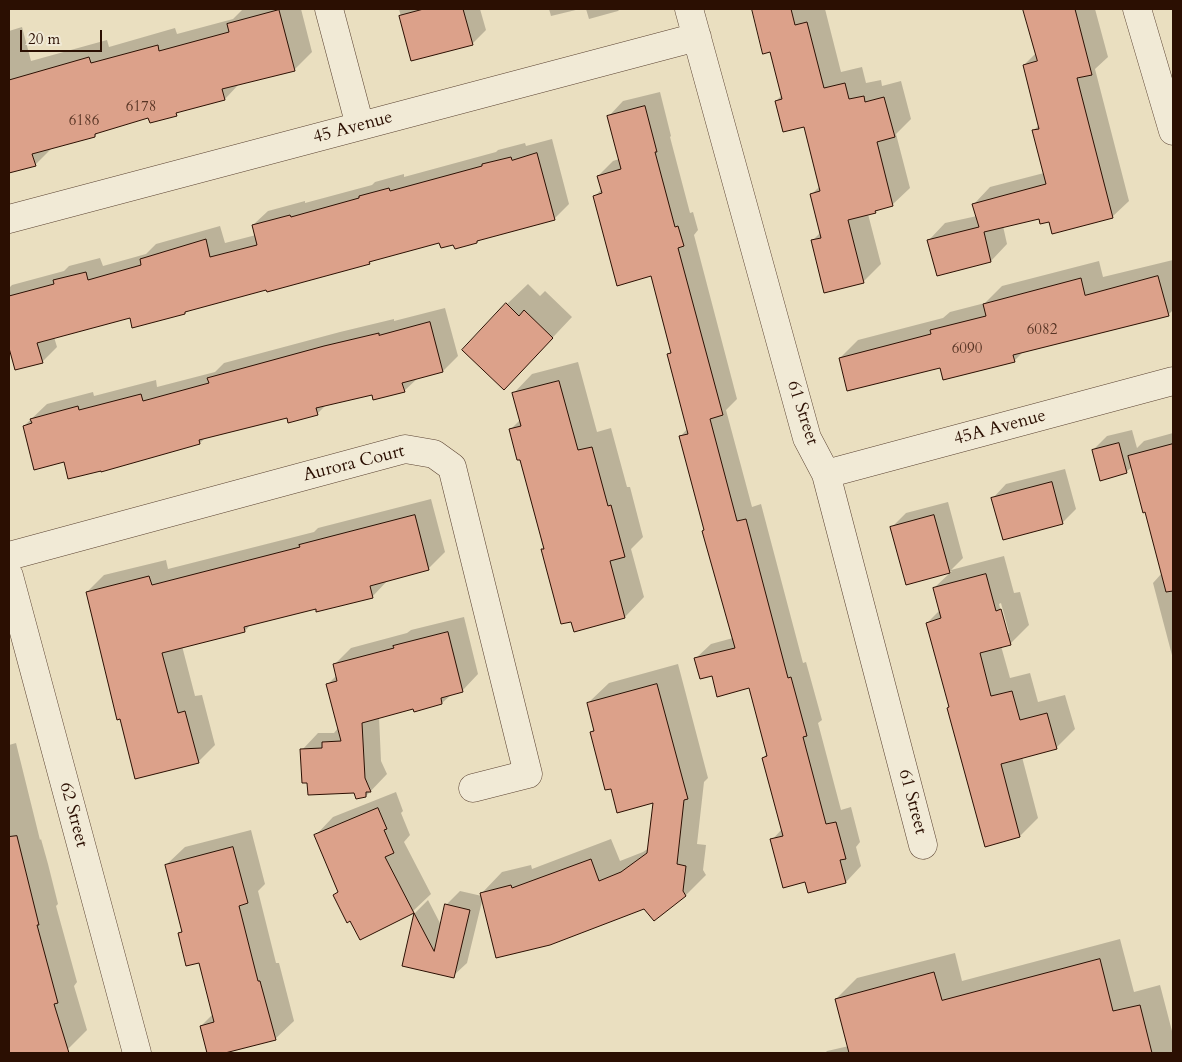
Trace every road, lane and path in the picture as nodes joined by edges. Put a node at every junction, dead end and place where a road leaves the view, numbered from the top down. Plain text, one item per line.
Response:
1 (329, 9) edge
2 (689, 9) edge
3 (1146, 11) edge
4 (697, 37) junction
5 (360, 126) junction
6 (1173, 132) edge
7 (9, 219) edge
8 (1173, 380) edge
9 (826, 474) junction
10 (9, 556) edge
11 (9, 576) edge
12 (473, 788) dead end
13 (923, 845) dead end
14 (137, 1053) edge

1 - 5 street
2 - 4 street, 61 Street
3 - 6 street
4 - 5 street, 45 Avenue
4 - 9 street, 61 Street
5 - 7 street, 45 Avenue
8 - 9 street, 45A Avenue
9 - 13 street, 61 Street
10 - 12 street, Aurora Court
11 - 14 street, 62 Street

